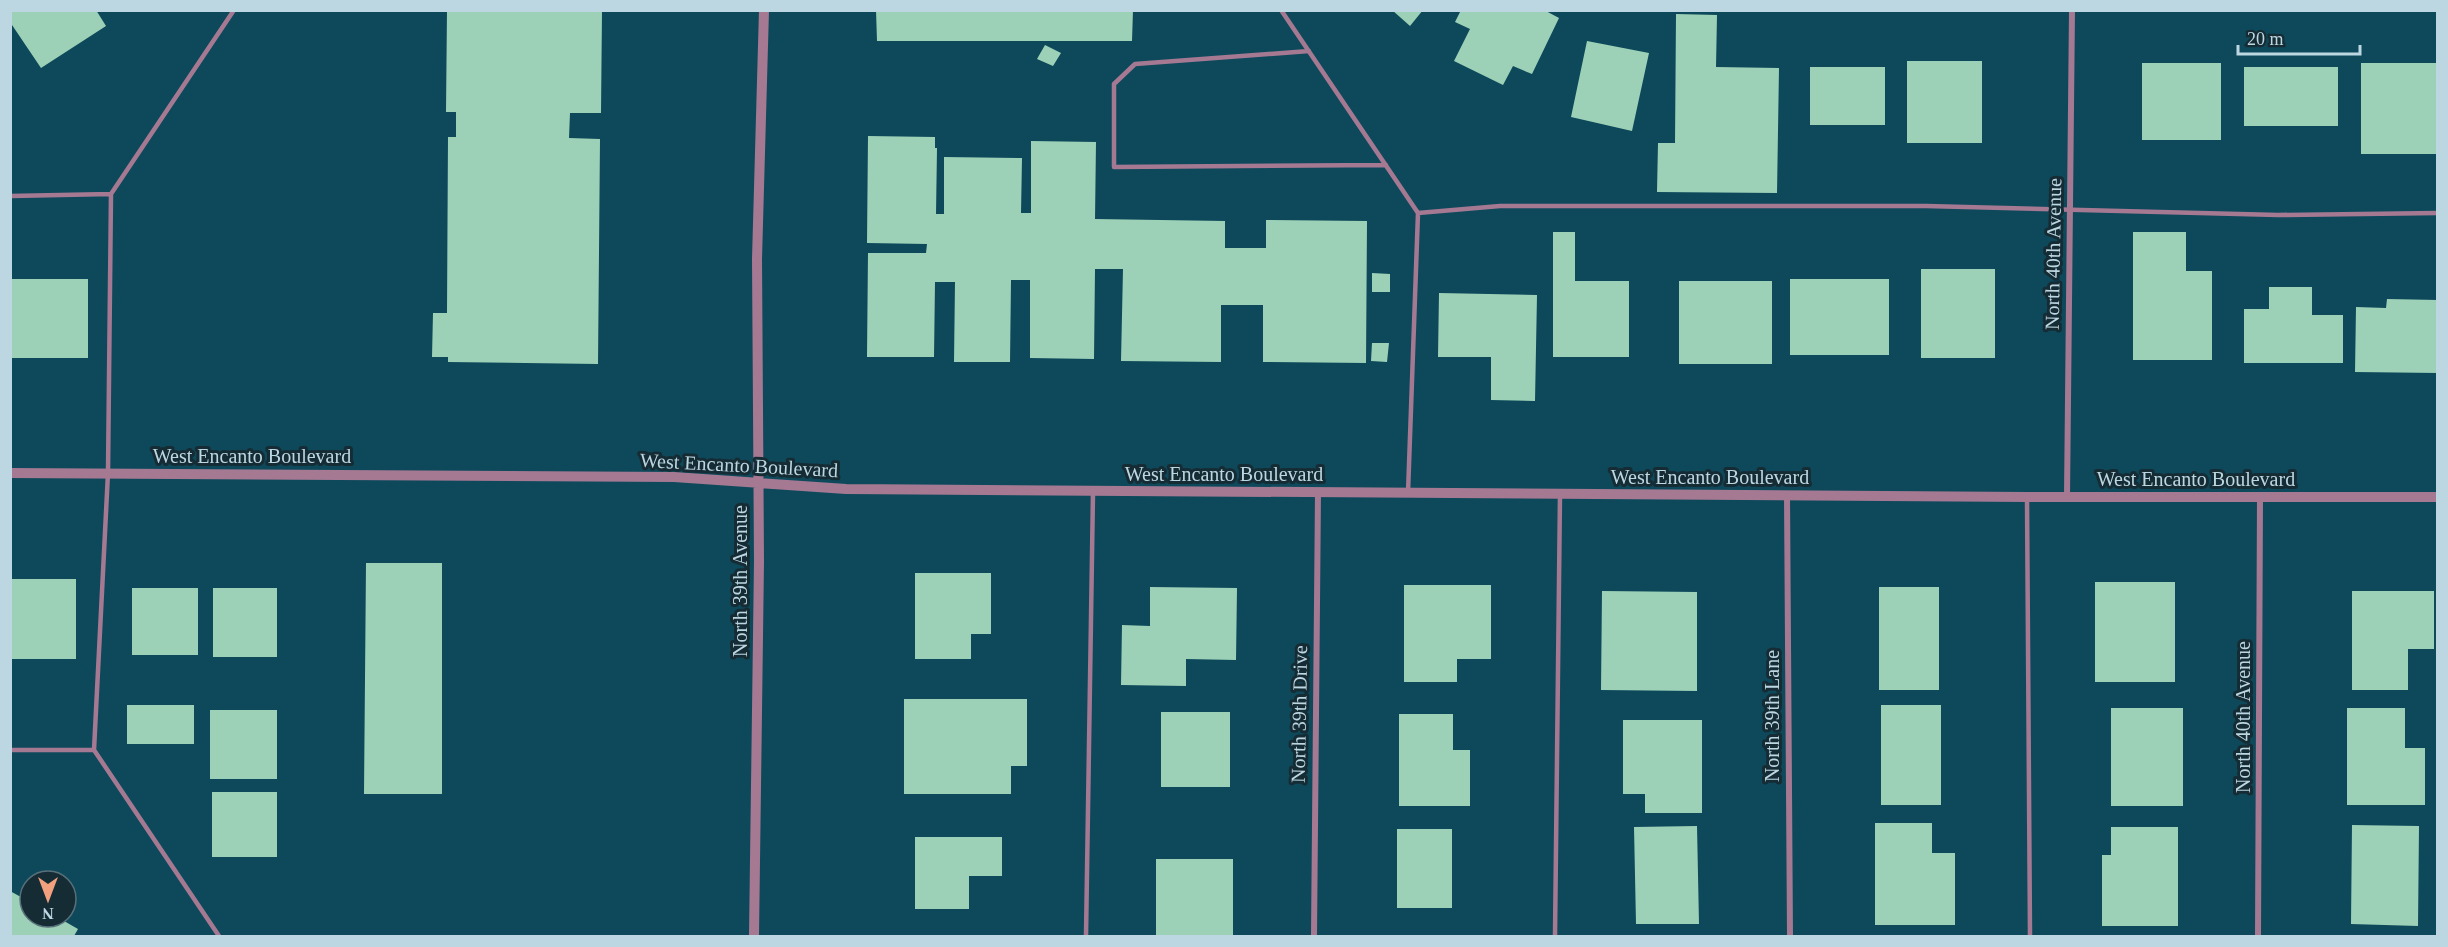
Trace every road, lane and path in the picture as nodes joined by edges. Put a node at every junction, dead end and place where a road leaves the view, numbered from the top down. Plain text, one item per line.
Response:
1 (234, 10) edge
2 (764, 10) edge
3 (1281, 10) edge
4 (2072, 10) edge
5 (1309, 51) junction
6 (1386, 165) junction
7 (111, 194) junction
8 (10, 196) edge
9 (2070, 211) junction
10 (1418, 213) junction
11 (2438, 213) edge
12 (10, 473) edge
13 (108, 473) junction
14 (759, 483) junction
15 (1093, 491) junction
16 (1318, 492) junction
17 (1408, 493) junction
18 (1560, 494) junction
19 (1786, 495) junction
20 (2027, 497) junction
21 (2067, 497) junction
22 (2438, 497) edge
23 (2260, 498) junction
24 (10, 750) edge
25 (94, 750) junction
26 (219, 936) edge
27 (754, 936) edge
28 (1086, 936) edge
29 (1314, 936) edge
30 (1555, 936) edge
31 (1790, 936) edge
32 (2030, 936) edge
33 (2258, 936) edge

1 - 7 lane
2 - 14 street, North 39th Avenue
3 - 5 lane
4 - 9 street, North 40th Avenue
5 - 6 lane
5 - 6 lane
6 - 10 lane
7 - 8 lane
7 - 13 lane
9 - 10 lane
9 - 11 lane
9 - 21 street, North 40th Avenue
10 - 17 lane
12 - 13 street, West Encanto Boulevard
13 - 14 street, West Encanto Boulevard
13 - 25 lane
14 - 15 street, West Encanto Boulevard
14 - 27 street, North 39th Avenue
15 - 16 street, West Encanto Boulevard
15 - 28 lane
16 - 17 street, West Encanto Boulevard
16 - 29 street, North 39th Drive
17 - 18 street, West Encanto Boulevard
18 - 19 street, West Encanto Boulevard
18 - 30 lane
19 - 20 street, West Encanto Boulevard
19 - 31 street, North 39th Lane
20 - 21 street, West Encanto Boulevard
20 - 32 lane
21 - 23 street, West Encanto Boulevard
22 - 23 street, West Encanto Boulevard
23 - 33 street, North 40th Avenue
24 - 25 lane
25 - 26 lane

